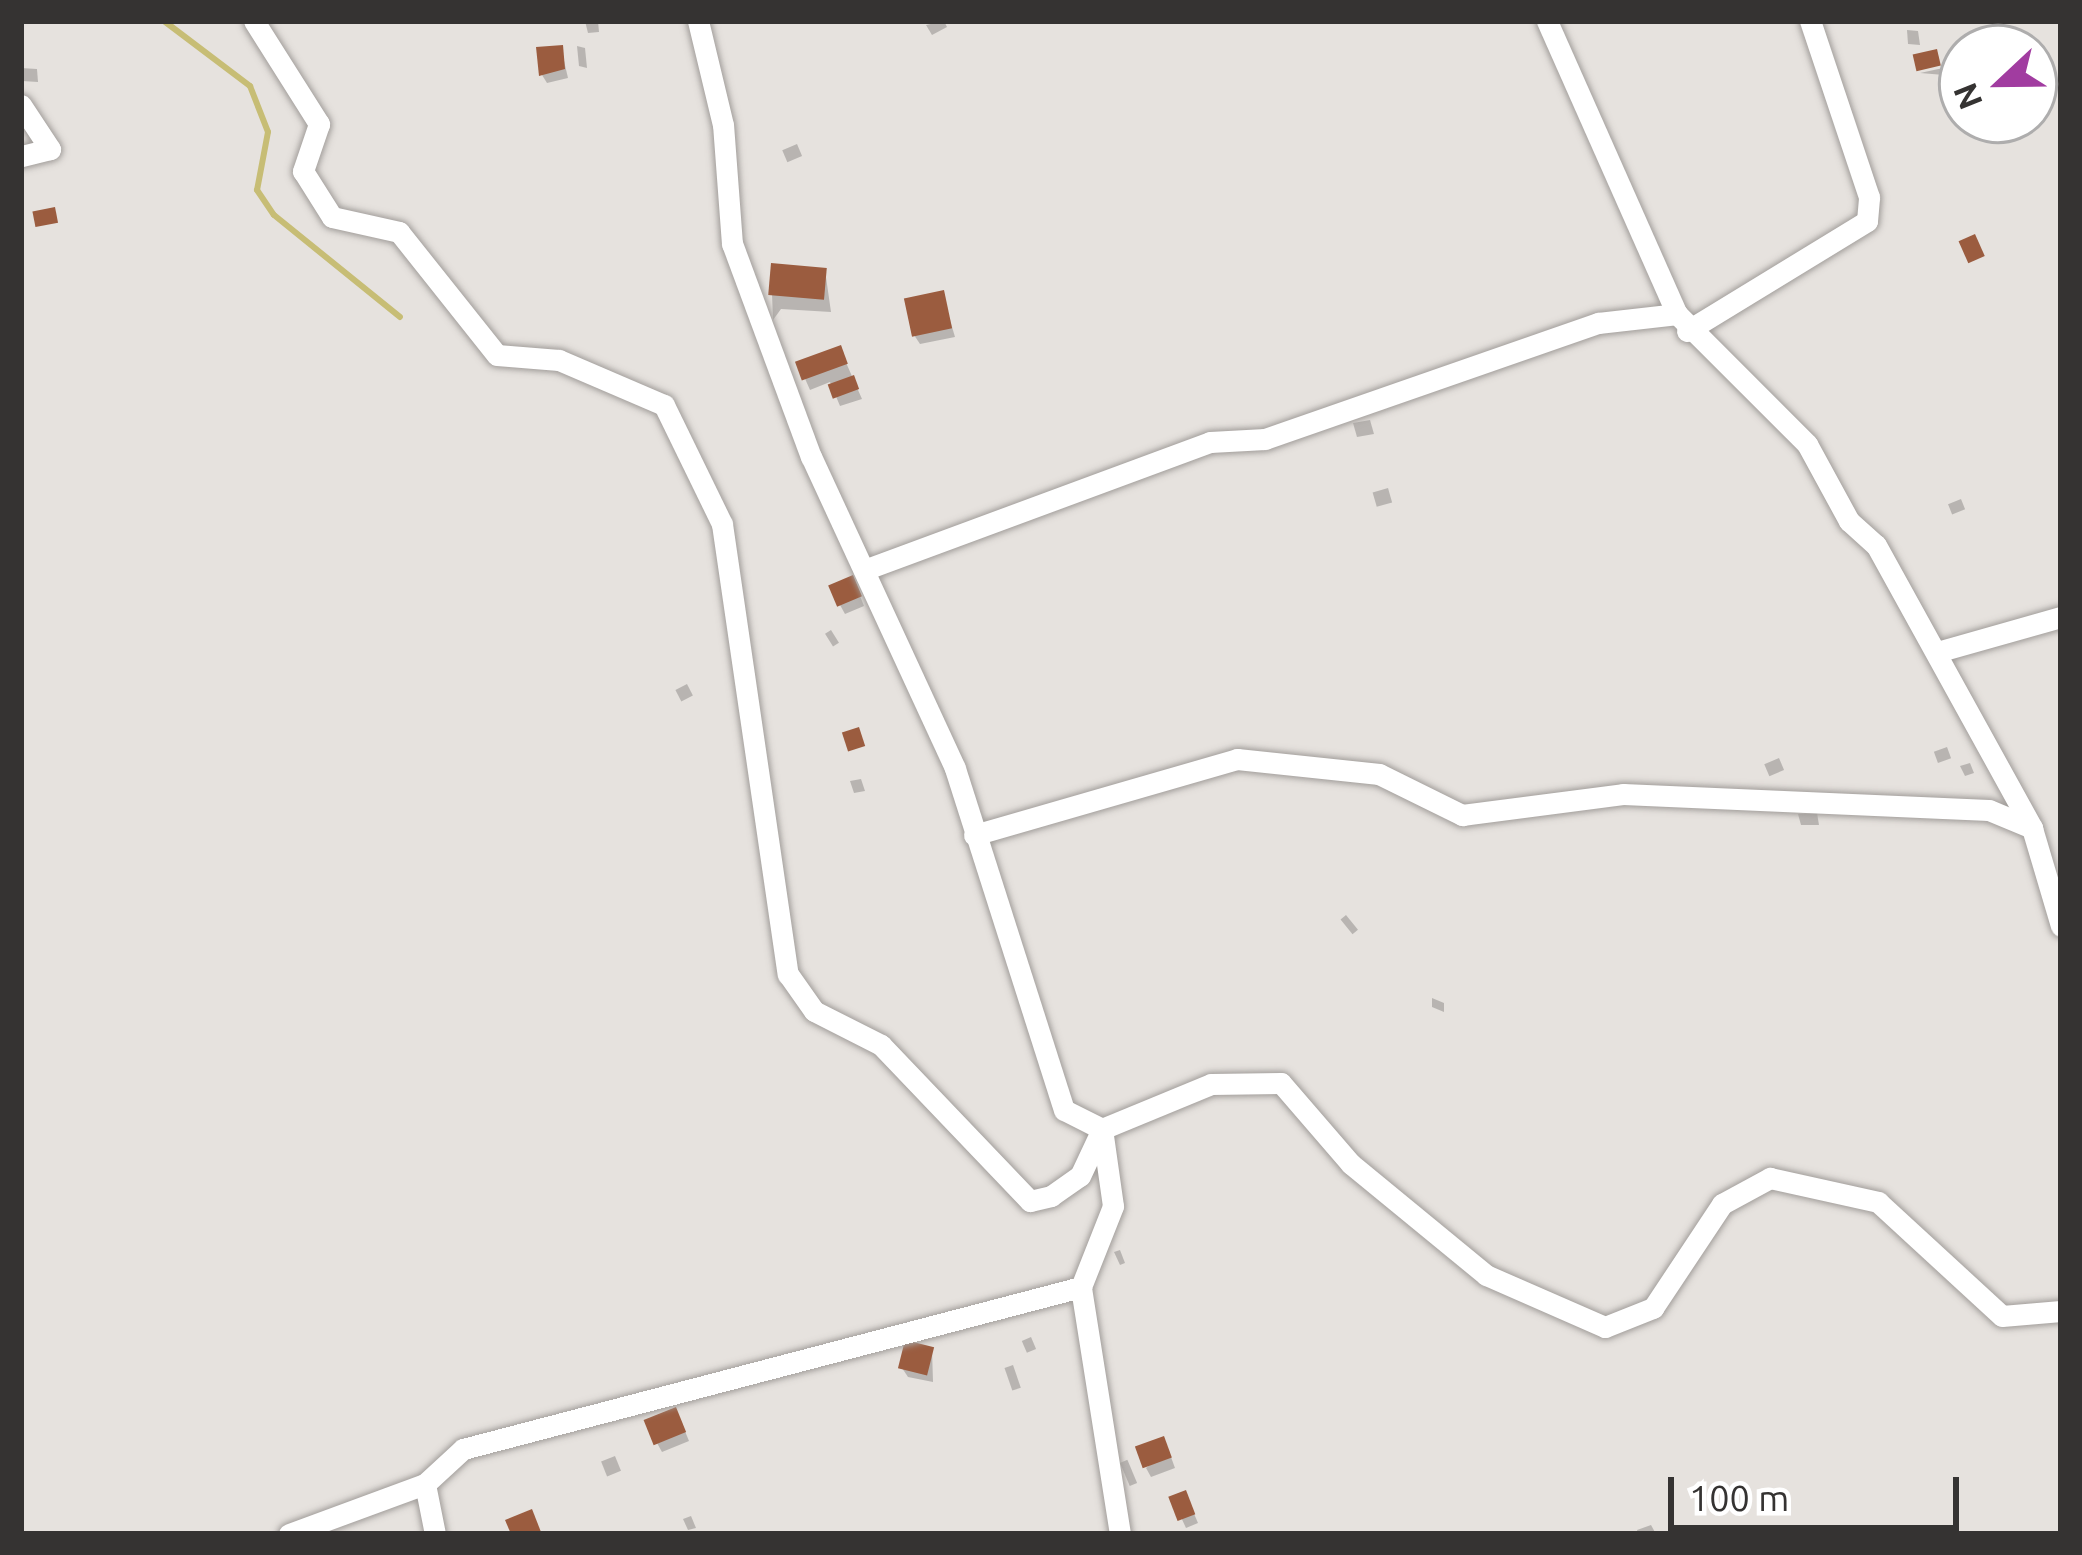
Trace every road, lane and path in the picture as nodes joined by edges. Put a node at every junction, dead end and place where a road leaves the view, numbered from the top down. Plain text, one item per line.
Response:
1 (254, 21) edge
2 (698, 21) edge
3 (1547, 21) edge
4 (1810, 21) edge
5 (21, 105) edge
6 (21, 156) edge
7 (1682, 322) junction
8 (864, 570) junction
9 (2061, 617) edge
10 (1937, 652) junction
11 (2032, 828) junction
12 (974, 835) junction
13 (2061, 926) edge
14 (1102, 1129) junction
15 (1081, 1286) junction
16 (2061, 1311) edge
17 (425, 1484) junction
18 (289, 1534) edge
19 (435, 1534) edge
20 (1120, 1534) edge

1 - 14 street
2 - 8 street
3 - 7 street
4 - 7 street
5 - 6 street
7 - 8 street
7 - 10 street
8 - 12 street
9 - 10 street
10 - 11 street
11 - 12 street
11 - 13 street
12 - 14 street
14 - 15 street
14 - 16 street
15 - 17 street
15 - 20 street
17 - 18 street
17 - 19 street

